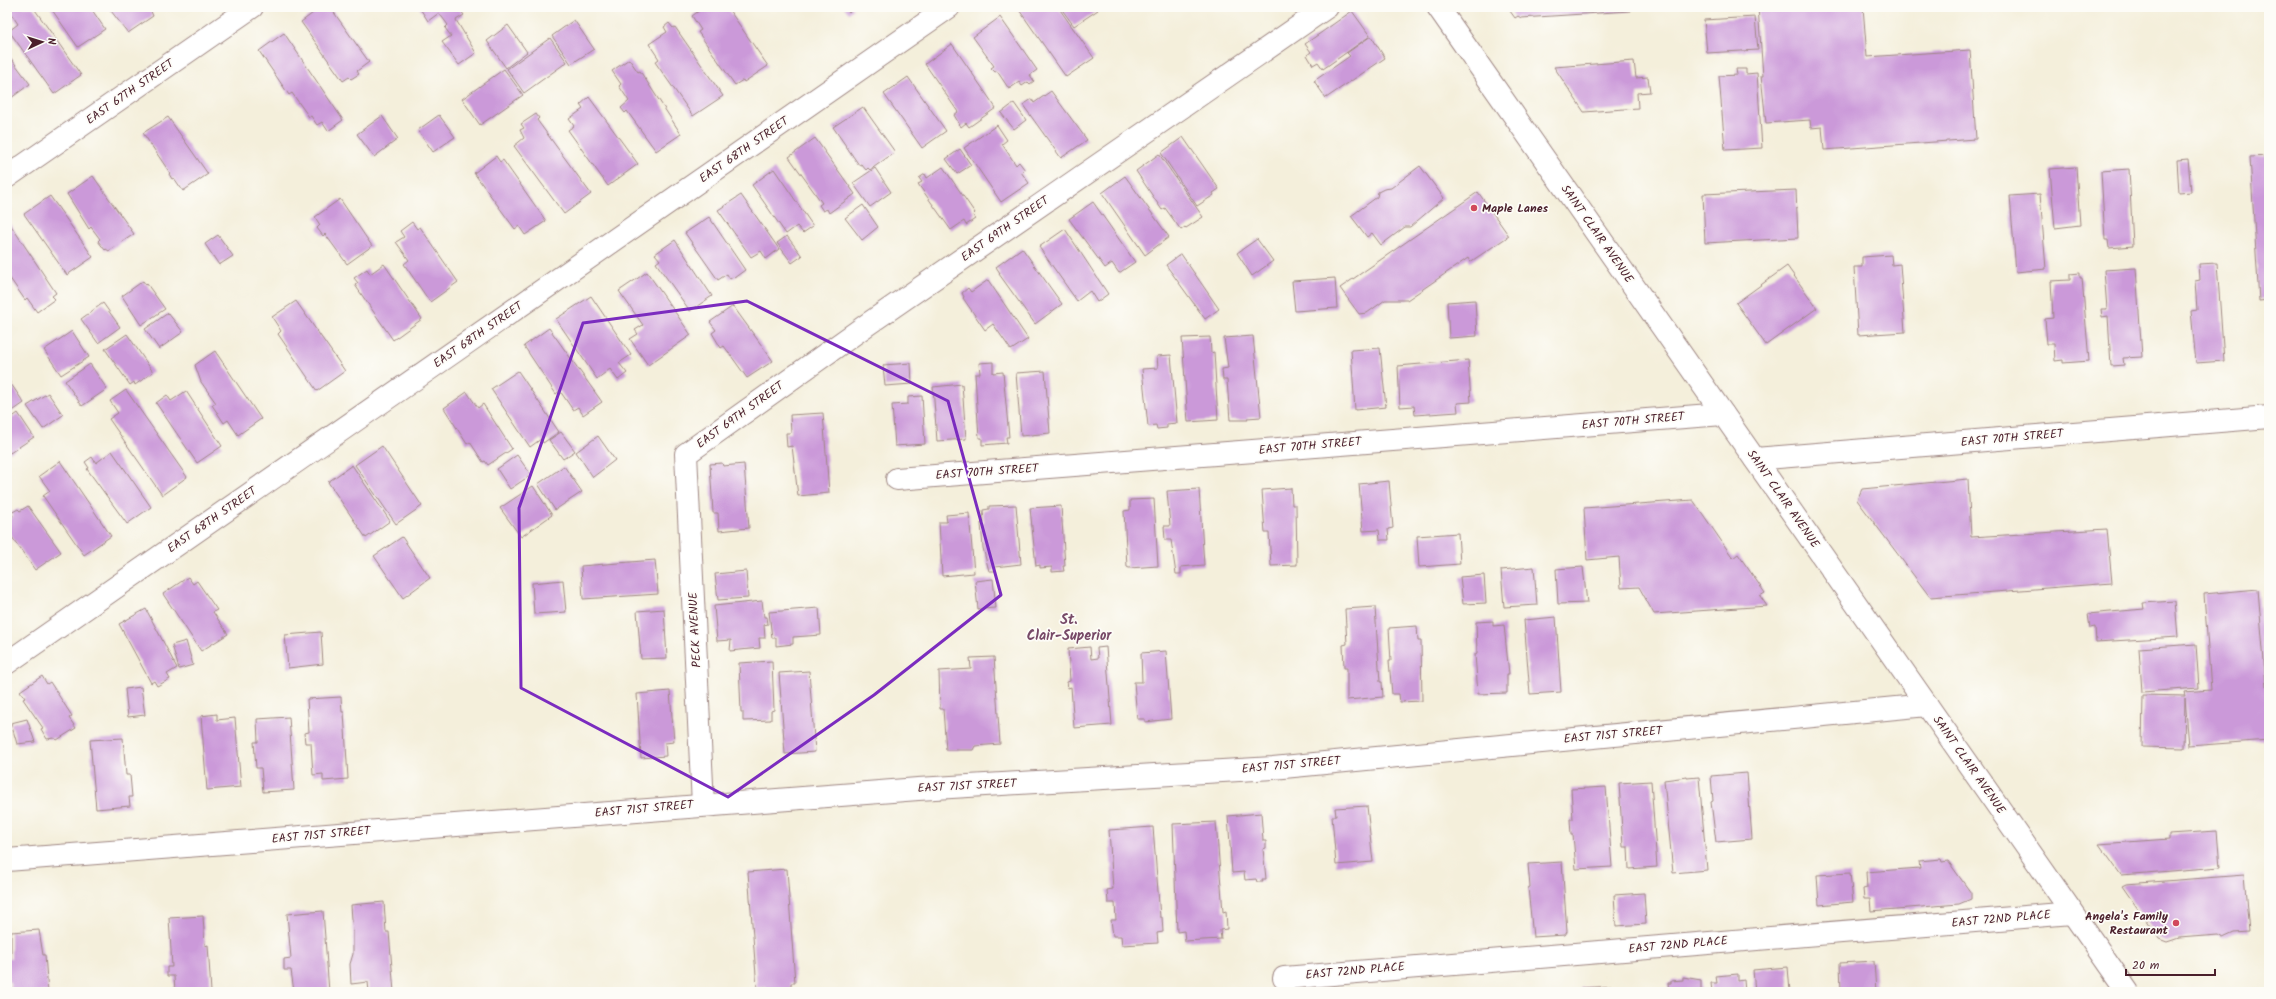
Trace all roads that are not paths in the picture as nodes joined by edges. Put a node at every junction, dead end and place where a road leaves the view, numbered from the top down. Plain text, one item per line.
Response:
1 (252, 7) edge
2 (949, 7) edge
3 (1327, 7) edge
4 (1438, 7) edge
5 (7, 177) edge
6 (1723, 414) junction
7 (2269, 417) edge
8 (686, 454) joint
9 (1755, 459) junction
10 (896, 479) dead end
11 (7, 663) edge
12 (1927, 705) junction
13 (703, 805) junction
14 (7, 860) edge
15 (2072, 913) junction
16 (1284, 978) dead end
17 (2128, 992) edge

1 - 5 street, EAST 67TH STREET
2 - 11 street, EAST 68TH STREET
3 - 8 street, EAST 69TH STREET
4 - 6 street, SAINT CLAIR AVENUE
6 - 9 street, SAINT CLAIR AVENUE
6 - 10 street, EAST 70TH STREET
7 - 9 street, EAST 70TH STREET
8 - 13 street, PECK AVENUE
9 - 12 street, SAINT CLAIR AVENUE
12 - 13 street, EAST 71ST STREET
12 - 15 street, SAINT CLAIR AVENUE
13 - 14 street, EAST 71ST STREET
15 - 16 street, EAST 72ND PLACE
15 - 17 street, SAINT CLAIR AVENUE

